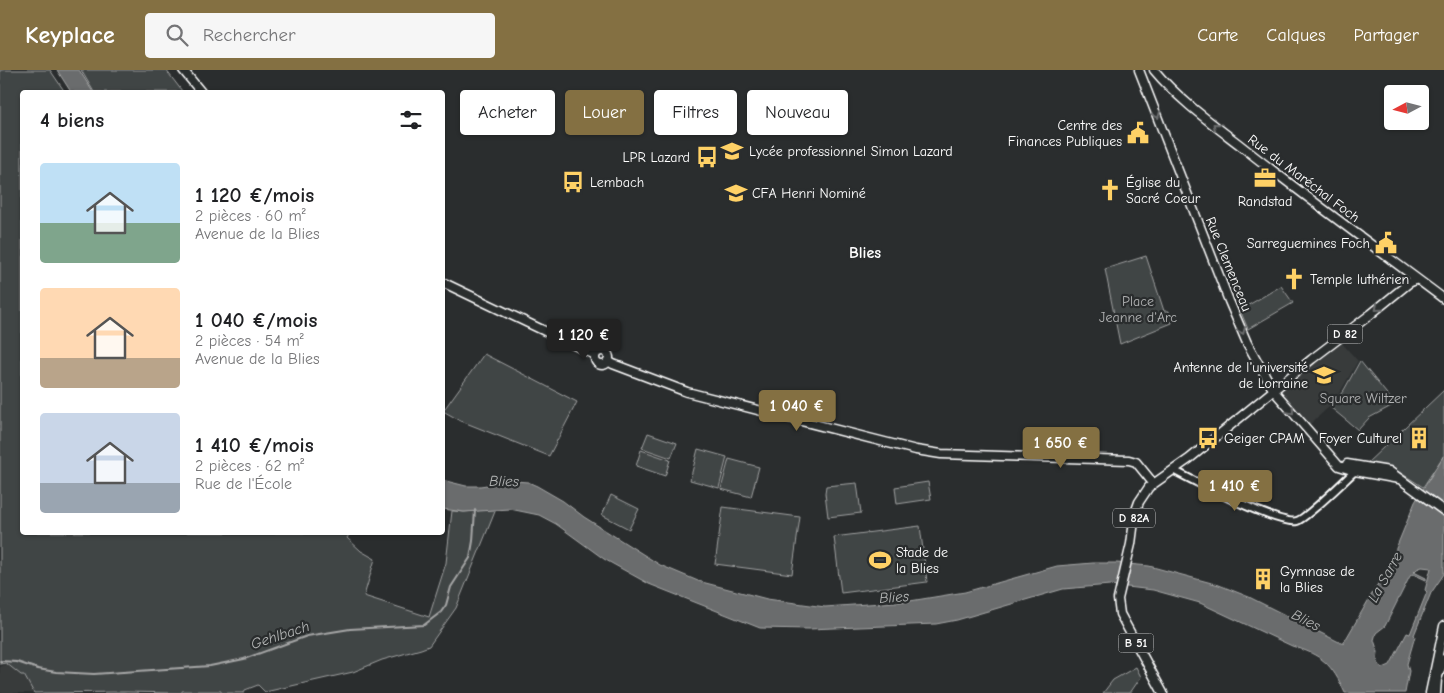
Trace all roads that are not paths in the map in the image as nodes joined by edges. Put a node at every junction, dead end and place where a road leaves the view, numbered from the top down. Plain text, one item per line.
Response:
1 (183, 70) edge
2 (1138, 70) edge
3 (1154, 70) edge
4 (199, 90) edge
5 (1417, 279) junction
6 (445, 283) edge
7 (1444, 299) edge
8 (1274, 391) junction
9 (1222, 432) joint
10 (1325, 450) junction
11 (1342, 468) junction
12 (1173, 470) junction
13 (1355, 472) junction
14 (1399, 478) junction
15 (1153, 484) junction
16 (1337, 486) junction
17 (1444, 511) edge
18 (1124, 574) joint
19 (1444, 626) edge
20 (1442, 639) edge
21 (1444, 659) edge
22 (1163, 693) edge
23 (1430, 693) edge
24 (1436, 693) edge

1 - 4 main road
2 -> 8 main road, Rue Clemenceau
5 -> 3 main road, Rue du Maréchal Foch
5 - 7 main road, Rue du Maréchal Foch
5 -> 8 main road, D 82
6 - 15 main road
8 - 9 main road, D 82
8 -> 10 main road, Rue Clemenceau
9 - 12 main road, D 82A
10 - 11 main road, Rue Clemenceau
10 - 14 main road, Rue Clemenceau
11 - 13 main road, Rue Clemenceau
11 - 16 street
12 - 15 main road, D 82A
12 - 16 street
13 - 14 main road, Rue Clemenceau
13 - 16 street
14 - 17 main road, Rue Clemenceau
15 - 18 main road, D 82A
18 - 22 main road, B 51
19 - 20 main road
20 - 23 main road
21 - 24 main road

